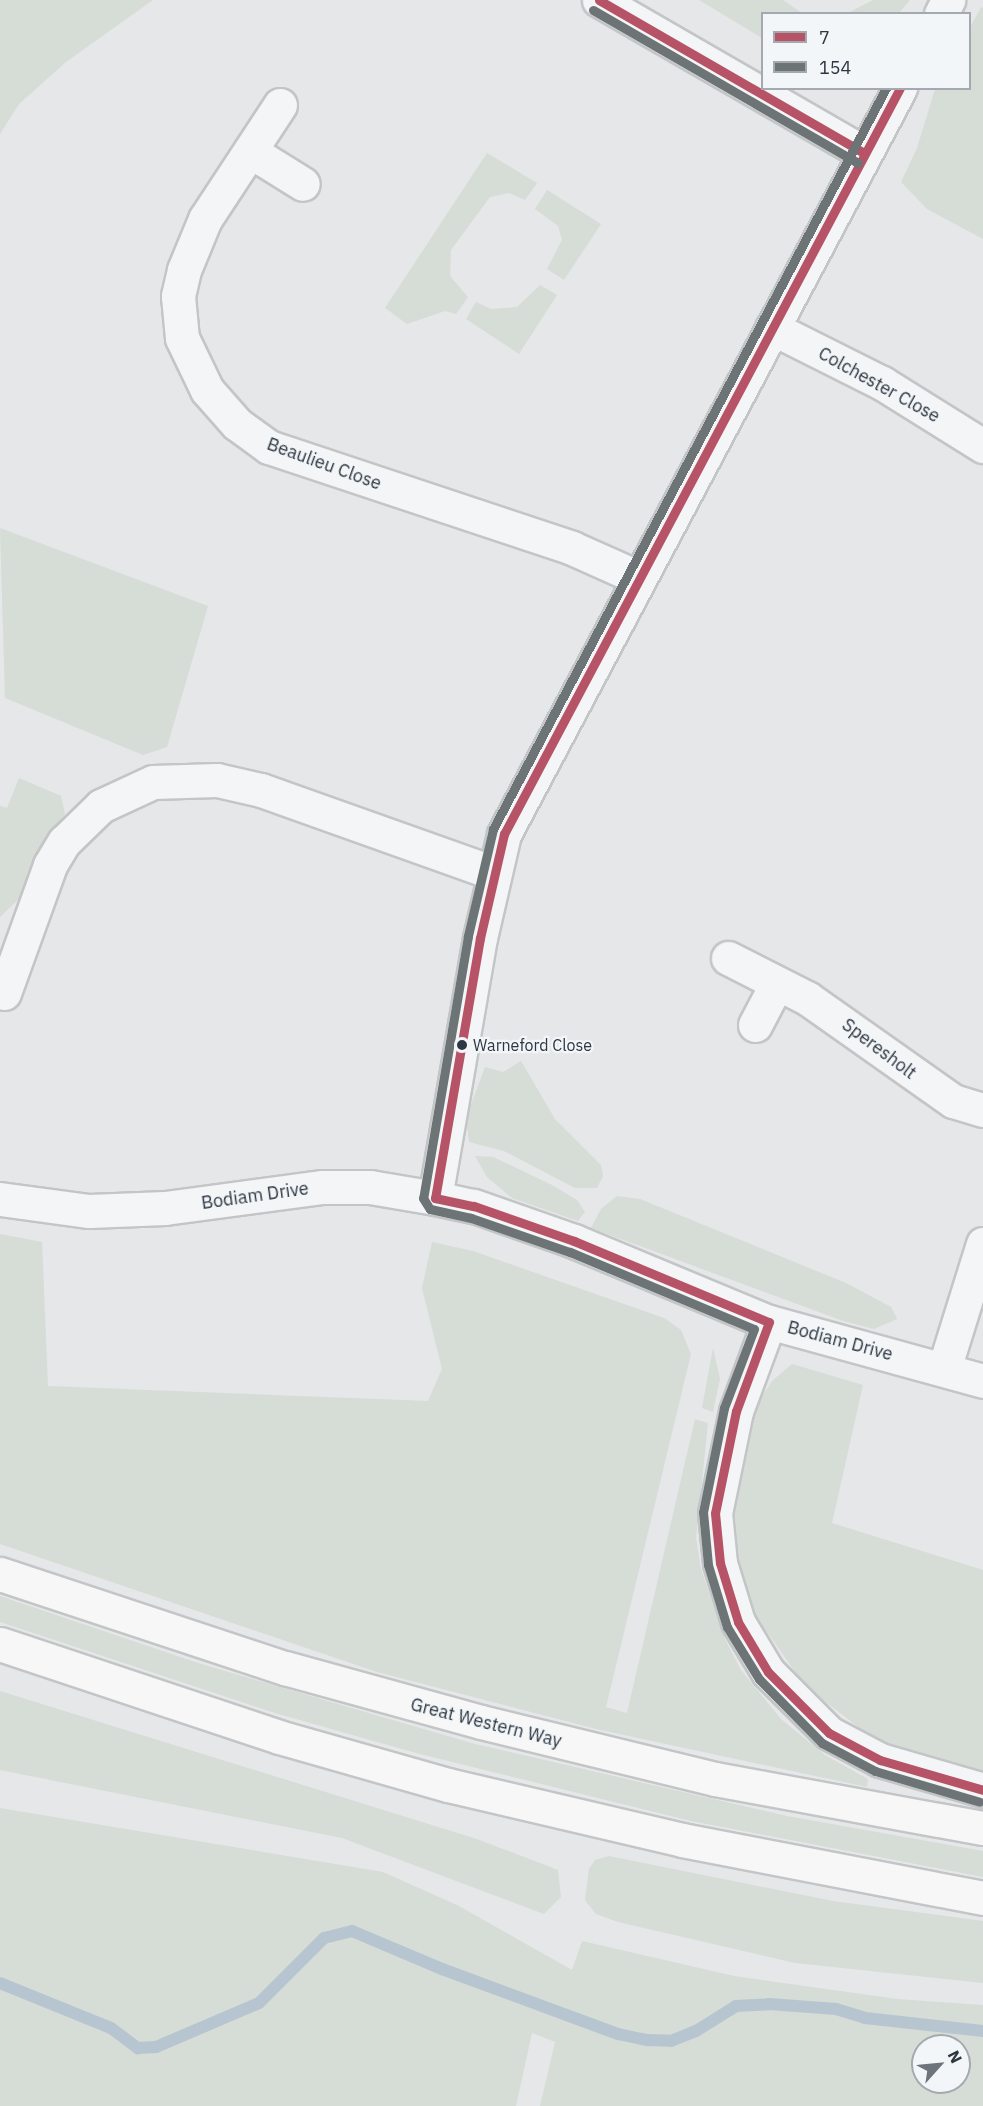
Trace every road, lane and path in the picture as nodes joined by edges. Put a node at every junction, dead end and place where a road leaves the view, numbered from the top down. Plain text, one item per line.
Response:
1 (599, 0) edge
2 (899, 90) edge
3 (280, 105) dead end
4 (250, 151) junction
5 (864, 153) junction
6 (303, 184) dead end
7 (772, 328) junction
8 (983, 446) edge
9 (638, 577) junction
10 (494, 873) junction
11 (11, 940) edge
12 (728, 958) dead end
13 (777, 983) junction
14 (4, 993) dead end
15 (755, 1025) dead end
16 (983, 1110) edge
17 (435, 1198) junction
18 (0, 1199) edge
19 (983, 1244) edge
20 (769, 1322) junction
21 (944, 1369) junction
22 (983, 1381) edge
23 (0, 1574) edge
24 (0, 1644) edge
25 (983, 1790) edge
26 (983, 1828) edge
27 (983, 1898) edge

1 - 5 street
2 - 5 street
3 - 4 street, Beaulieu Close
4 - 6 street
4 - 9 street, Beaulieu Close
5 - 7 street
7 - 8 street, Colchester Close
7 - 9 street
9 - 10 street
10 - 11 street
10 - 17 street
11 - 14 street
12 - 13 street, Speresholt
13 - 15 street
13 - 16 street, Speresholt
17 - 18 street, Bodiam Drive
17 - 20 street, Bodiam Drive
19 - 21 street
20 - 21 street, Bodiam Drive
20 - 25 street
21 - 22 street, Bodiam Drive
23 - 26 main road, Great Western Way
24 - 27 main road

